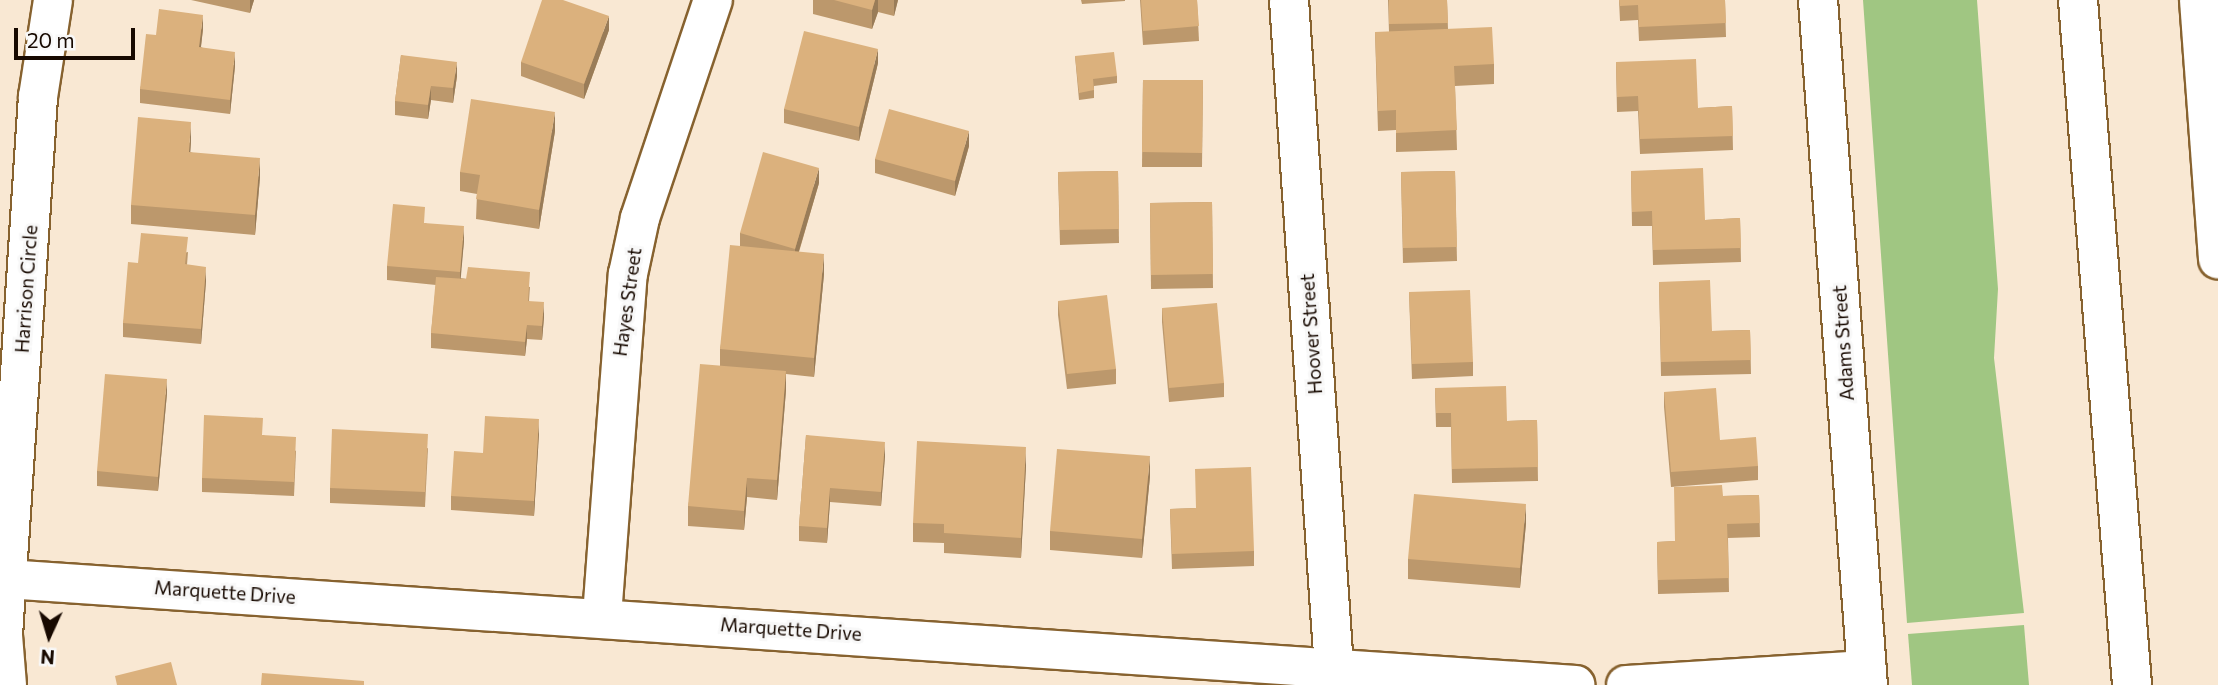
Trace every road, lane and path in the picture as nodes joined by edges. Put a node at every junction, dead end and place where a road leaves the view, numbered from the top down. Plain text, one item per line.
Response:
1 (53, 0) edge
2 (713, 0) edge
3 (1289, 0) edge
4 (1818, 0) edge
5 (2078, 0) edge
6 (2199, 0) edge
7 (2218, 259) edge
8 (6, 579) junction
9 (602, 616) junction
10 (1334, 668) junction
11 (1868, 677) edge
12 (6, 685) edge
13 (1575, 685) edge
14 (1626, 685) edge
15 (2132, 685) edge

1 - 8 main road, Harrison Circle
2 - 9 main road, Hayes Street
3 - 10 main road, Hoover Street
4 - 11 main road, Adams Street
5 - 15 main road
6 - 7 main road
8 - 9 main road, Marquette Drive
8 - 12 main road, Harrison Circle
9 - 10 main road, Marquette Drive
10 - 13 main road, Marquette Drive
11 - 14 main road

